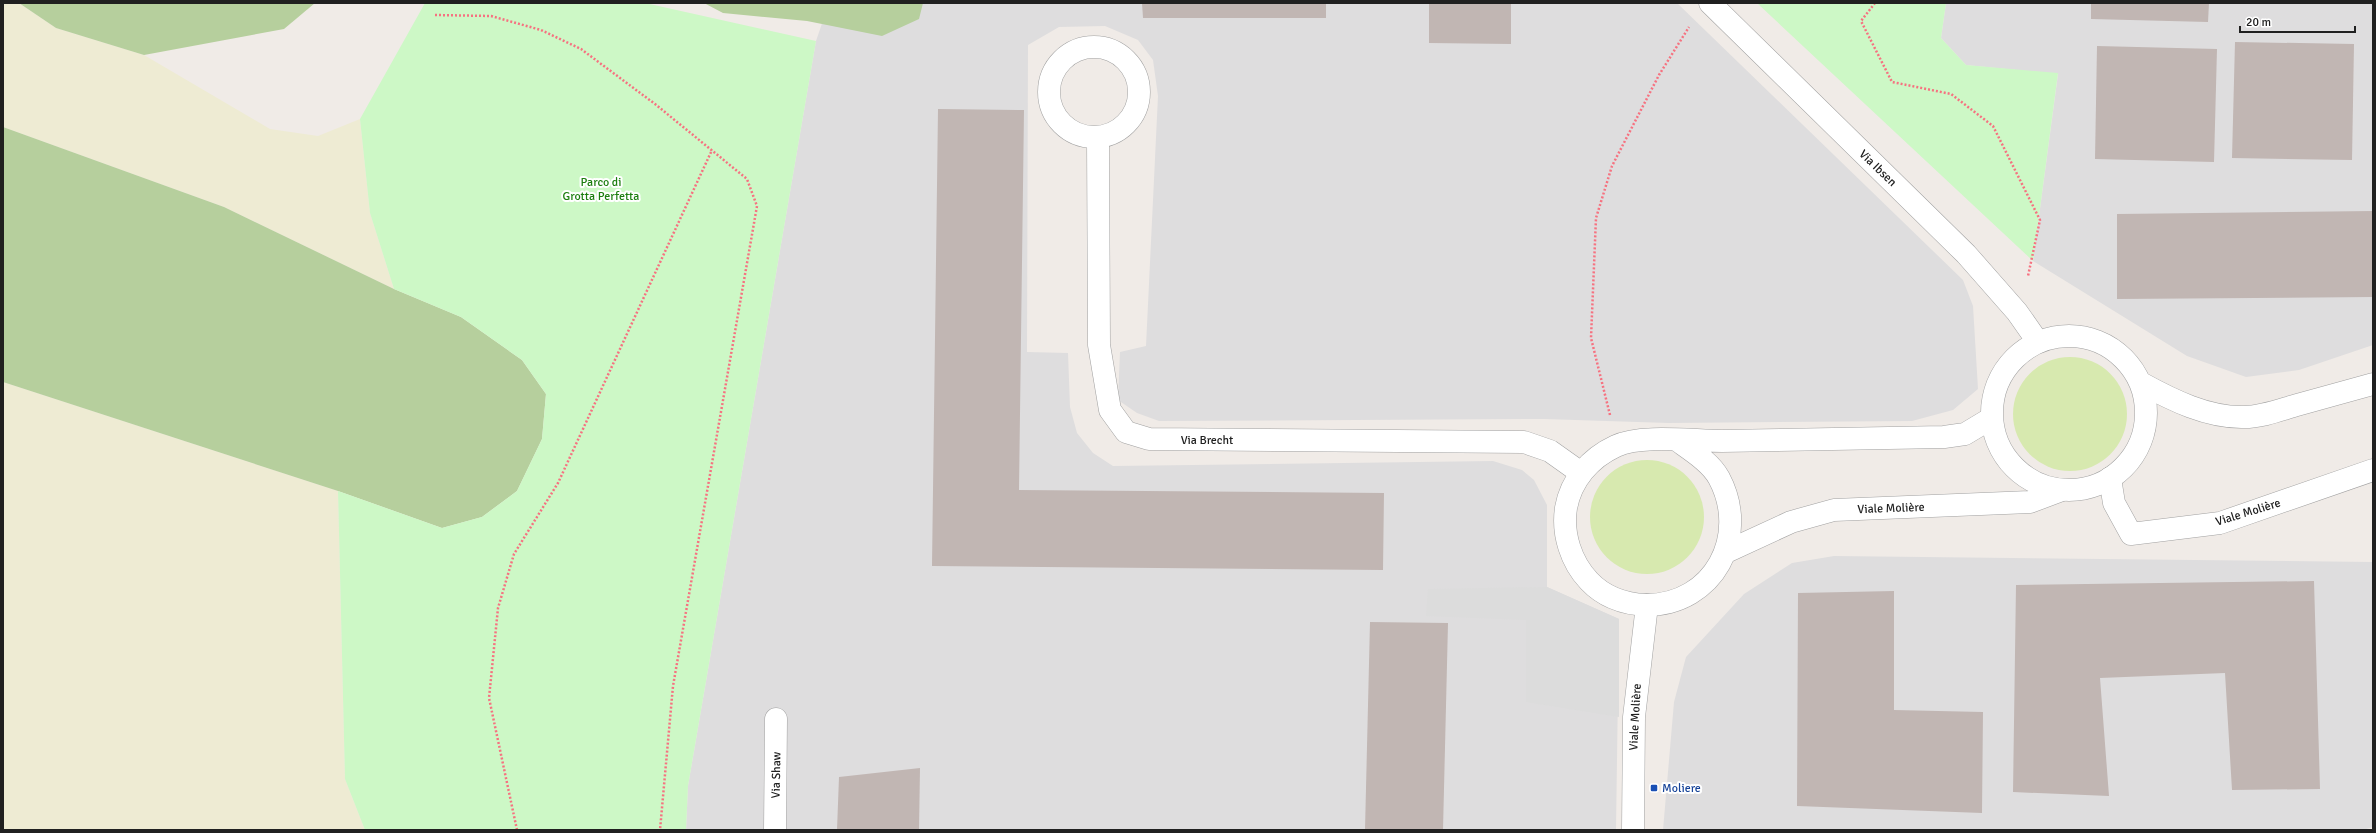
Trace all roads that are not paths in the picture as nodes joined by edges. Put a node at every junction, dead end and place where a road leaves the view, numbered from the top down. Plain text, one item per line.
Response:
1 (1710, 3) edge
2 (1098, 138) junction
3 (2038, 342) junction
4 (2140, 384) junction
5 (2373, 384) edge
6 (1990, 419) junction
7 (1678, 441) junction
8 (2373, 470) edge
9 (1581, 473) junction
10 (2110, 478) junction
11 (2062, 490) junction
12 (1726, 552) junction
13 (1647, 605) junction
14 (776, 719) dead end
15 (775, 830) edge
16 (1633, 830) edge

1 - 3 street, Via Ibsen
2 - 2 street
2 - 9 street, Via Brecht
3 - 4 street
3 - 6 street
4 - 5 street
4 - 10 street
6 - 7 street
6 - 11 street
7 - 9 street
7 - 12 street
8 - 10 street, Viale Molière
9 - 13 street
10 - 11 street
11 - 12 street, Viale Molière
12 - 13 street
13 - 16 street, Viale Molière
14 - 15 street, Via Shaw

